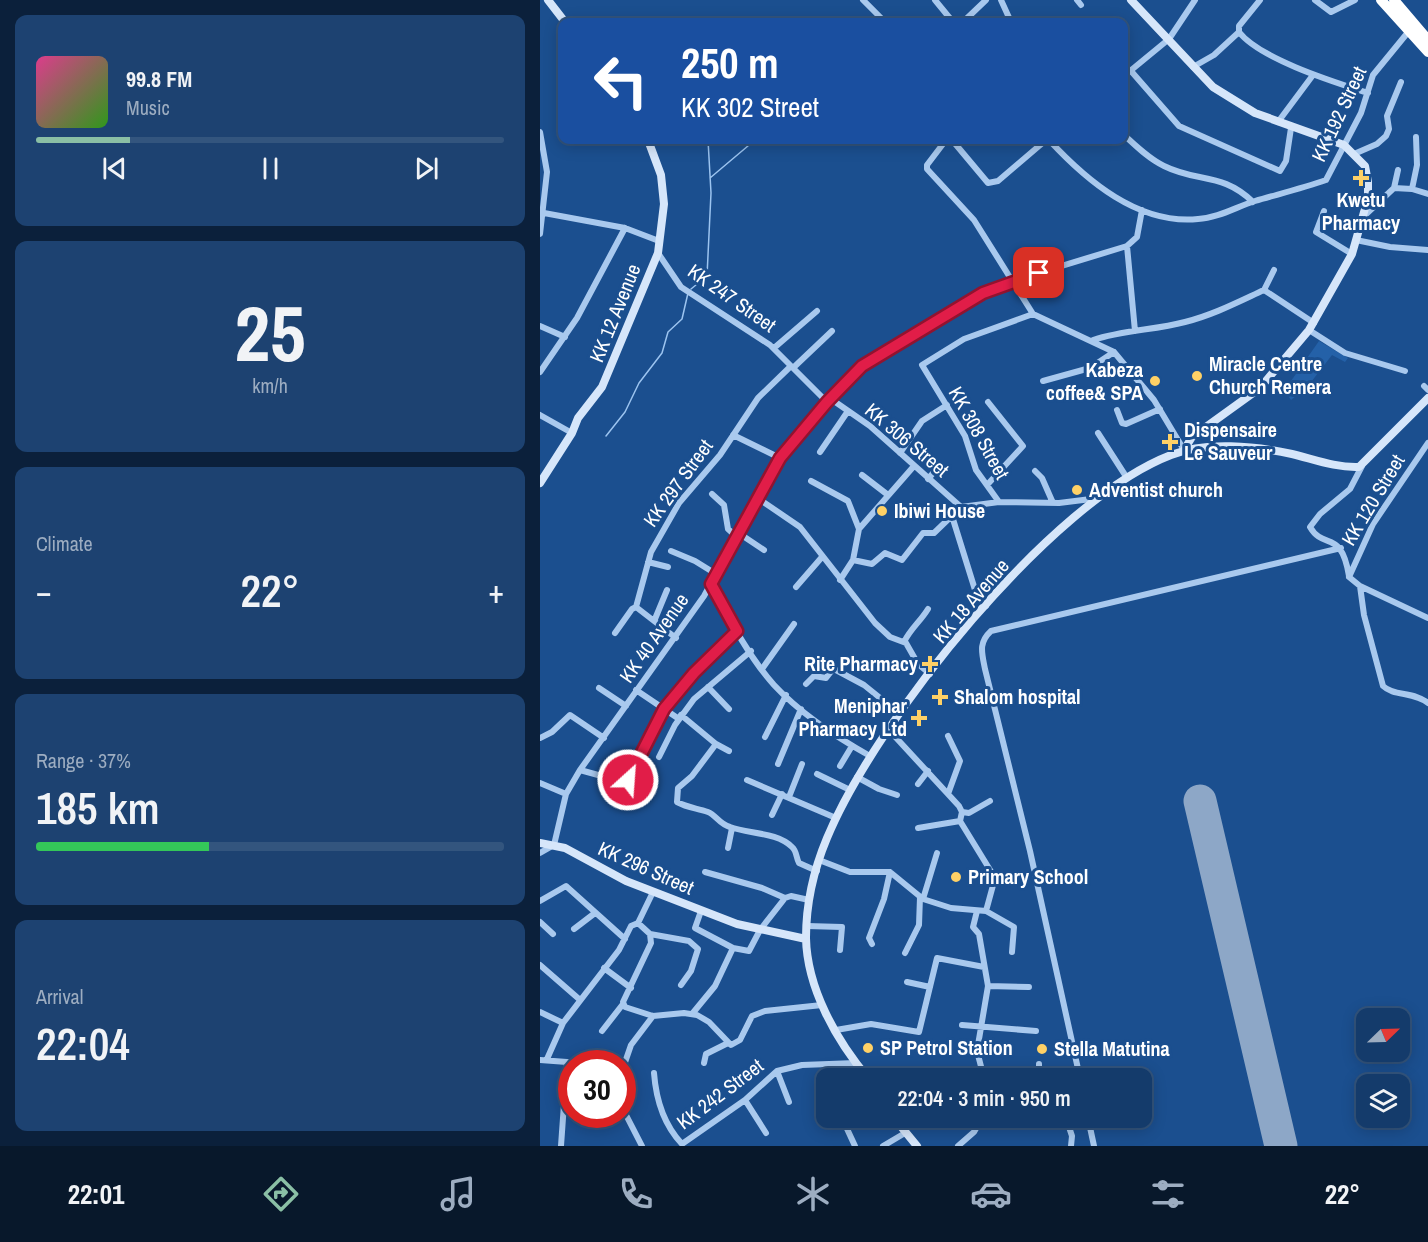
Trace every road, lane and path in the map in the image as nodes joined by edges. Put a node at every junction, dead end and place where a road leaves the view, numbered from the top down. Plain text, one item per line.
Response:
1 (548, 0) edge
2 (863, 0) edge
3 (935, 0) edge
4 (986, 0) edge
5 (1001, 0) edge
6 (1131, 0) edge
7 (1195, 0) edge
8 (1260, 0) edge
9 (1315, 0) edge
10 (1355, 0) edge
11 (1381, 0) edge
12 (1394, 0) edge
13 (562, 18) edge
14 (881, 18) edge
15 (950, 18) edge
16 (967, 18) edge
17 (1009, 18) edge
18 (1409, 31) junction
19 (1239, 32) junction
20 (1169, 39) junction
21 (1427, 39) edge
22 (1428, 52) edge
23 (1193, 67) junction
24 (1131, 71) junction
25 (1128, 73) edge
26 (1313, 75) junction
27 (1401, 82) dead end
28 (1368, 93) junction
29 (1278, 122) junction
30 (1291, 128) junction
31 (540, 132) edge
32 (1416, 137) dead end
33 (1128, 138) edge
34 (649, 144) edge
35 (943, 144) edge
36 (955, 144) edge
37 (1042, 144) edge
38 (1051, 144) edge
39 (1344, 145) junction
40 (1354, 154) junction
41 (543, 156) edge
42 (1398, 170) dead end
43 (1394, 188) junction
44 (1412, 189) junction
45 (1428, 194) edge
46 (1253, 202) junction
47 (1143, 210) junction
48 (1324, 211) dead end
49 (544, 213) junction
50 (1364, 217) junction
51 (625, 228) junction
52 (540, 234) edge
53 (1356, 240) junction
54 (659, 241) junction
55 (1127, 246) junction
56 (1428, 250) edge
57 (658, 253) junction
58 (1352, 254) junction
59 (1274, 270) dead end
60 (1012, 281) junction
61 (1264, 290) junction
62 (817, 311) dead end
63 (1034, 314) junction
64 (540, 326) edge
65 (1312, 327) junction
66 (832, 331) dead end
67 (1136, 331) junction
68 (565, 337) junction
69 (1093, 340) junction
70 (774, 348) junction
71 (1114, 352) junction
72 (792, 367) junction
73 (1404, 371) dead end
74 (540, 372) edge
75 (1043, 381) dead end
76 (1428, 398) edge
77 (829, 401) junction
78 (988, 402) dead end
79 (947, 405) junction
80 (1160, 409) junction
81 (1117, 410) dead end
82 (848, 411) junction
83 (540, 415) edge
84 (572, 433) junction
85 (1098, 433) dead end
86 (733, 435) junction
87 (1428, 443) edge
88 (1184, 450) junction
89 (820, 452) dead end
90 (900, 453) junction
91 (780, 458) junction
92 (940, 465) dead end
93 (914, 466) junction
94 (1362, 466) junction
95 (1035, 471) dead end
96 (862, 475) dead end
97 (1127, 478) junction
98 (928, 479) junction
99 (811, 481) dead end
100 (540, 483) edge
101 (987, 484) junction
102 (712, 494) dead end
103 (888, 495) junction
104 (1099, 498) junction
105 (759, 499) junction
106 (999, 502) junction
107 (1053, 502) junction
108 (961, 507) junction
109 (952, 516) junction
110 (859, 529) junction
111 (739, 536) junction
112 (1341, 548) junction
113 (764, 550) dead end
114 (671, 551) dead end
115 (822, 557) junction
116 (854, 560) junction
117 (648, 562) junction
118 (668, 567) dead end
119 (716, 574) junction
120 (1349, 577) junction
121 (840, 580) junction
122 (711, 584) junction
123 (1360, 586) junction
124 (796, 587) dead end
125 (667, 590) dead end
126 (986, 606) junction
127 (636, 607) junction
128 (928, 609) dead end
129 (1428, 618) edge
130 (655, 619) junction
131 (794, 624) dead end
132 (737, 631) junction
133 (615, 633) dead end
134 (676, 638) junction
135 (904, 642) junction
136 (751, 651) junction
137 (821, 662) dead end
138 (762, 669) junction
139 (832, 669) junction
140 (930, 674) junction
141 (806, 684) dead end
142 (708, 687) junction
143 (599, 688) dead end
144 (636, 690) junction
145 (786, 695) junction
146 (1428, 703) edge
147 (626, 706) junction
148 (664, 709) junction
149 (729, 709) dead end
150 (801, 709) junction
151 (900, 714) junction
152 (680, 717) junction
153 (888, 729) junction
154 (948, 736) dead end
155 (765, 737) dead end
156 (540, 738) edge
157 (604, 738) junction
158 (716, 744) junction
159 (852, 746) junction
160 (729, 751) dead end
161 (870, 756) junction
162 (659, 757) dead end
163 (802, 764) dead end
164 (778, 765) dead end
165 (840, 766) dead end
166 (580, 770) junction
167 (928, 771) junction
168 (817, 774) dead end
169 (857, 777) junction
170 (747, 780) dead end
171 (540, 783) edge
172 (918, 784) dead end
173 (850, 790) junction
174 (566, 794) junction
175 (948, 794) junction
176 (897, 795) dead end
177 (786, 796) junction
178 (990, 801) dead end
179 (962, 812) junction
180 (772, 815) dead end
181 (836, 818) junction
182 (960, 821) junction
183 (732, 828) junction
184 (918, 828) dead end
185 (540, 843) edge
186 (554, 845) junction
187 (728, 848) dead end
188 (540, 853) edge
189 (937, 853) dead end
190 (819, 860) junction
191 (817, 871) junction
192 (705, 872) dead end
193 (890, 872) junction
194 (653, 892) junction
195 (785, 898) junction
196 (921, 898) junction
197 (809, 900) junction
198 (540, 901) edge
199 (701, 911) junction
200 (986, 911) junction
201 (977, 912) junction
202 (595, 913) junction
203 (540, 922) edge
204 (638, 923) junction
205 (807, 926) junction
206 (574, 928) dead end
207 (695, 928) junction
208 (760, 930) junction
209 (553, 934) dead end
210 (650, 934) junction
211 (625, 939) junction
212 (806, 939) junction
213 (689, 941) junction
214 (872, 944) dead end
215 (733, 948) junction
216 (840, 950) dead end
217 (1012, 952) dead end
218 (905, 953) dead end
219 (540, 965) edge
220 (984, 967) junction
221 (604, 968) junction
222 (907, 982) dead end
223 (681, 986) dead end
224 (988, 986) junction
225 (930, 987) junction
226 (1029, 987) dead end
227 (631, 988) junction
228 (579, 999) junction
229 (623, 1004) junction
230 (822, 1005) junction
231 (540, 1012) edge
232 (692, 1014) junction
233 (653, 1016) junction
234 (562, 1023) junction
235 (962, 1025) dead end
236 (982, 1028) junction
237 (836, 1030) junction
238 (602, 1031) dead end
239 (1036, 1031) dead end
240 (728, 1043) junction
241 (629, 1050) edge
242 (544, 1059) edge
243 (704, 1063) dead end
244 (856, 1063) junction
245 (1039, 1064) dead end
246 (860, 1068) edge
247 (981, 1068) edge
248 (1039, 1068) edge
249 (1078, 1068) edge
250 (777, 1071) junction
251 (654, 1073) dead end
252 (745, 1100) junction
253 (789, 1102) dead end
254 (633, 1128) edge
255 (847, 1128) edge
256 (901, 1128) edge
257 (976, 1128) edge
258 (1069, 1128) edge
259 (1090, 1128) edge
260 (766, 1133) dead end
261 (905, 1133) junction
262 (682, 1144) junction
263 (561, 1146) edge
264 (642, 1146) edge
265 (674, 1146) edge
266 (855, 1146) edge
267 (883, 1146) edge
268 (916, 1146) edge
269 (958, 1146) edge
270 (1071, 1146) edge
271 (1094, 1146) edge

1 - 13 main road
2 - 14 street
3 - 15 street
4 - 16 street
5 - 17 street
6 - 20 main road
7 - 20 street
8 - 19 street
9 - 10 street
11 - 18 highway
12 - 21 highway
18 - 22 highway
18 - 28 street, KK 192 Street
19 - 23 street
19 - 26 street
20 - 23 main road
20 - 24 street
23 - 29 main road
24 - 25 street
24 - 30 street
26 - 28 street
26 - 29 street
27 - 40 street
28 - 39 street, KK 192 Street
29 - 30 main road
30 - 39 main road
31 - 41 street
32 - 44 street
33 - 46 street
34 - 54 main road, KK 12 Avenue
35 - 60 street
36 - 37 street
38 - 47 street, KK 192 Street
39 - 40 main road
39 - 46 street, KK 192 Street
40 - 50 main road
41 - 49 street
42 - 43 street
43 - 44 street
43 - 50 street
44 - 45 street
46 - 47 street, KK 192 Street
47 - 55 street
48 - 58 street
49 - 51 street
49 - 52 street
50 - 53 main road
51 - 54 street
51 - 68 street
53 - 56 street
53 - 58 main road
54 - 57 main road, KK 12 Avenue
55 - 60 street, KK 40 Avenue
55 - 67 street
57 - 70 street, KK 247 Street
57 - 84 main road, KK 12 Avenue
58 - 65 main road
59 - 61 street
60 - 63 street
60 - 77 street, KK 40 Avenue
61 - 65 street
61 - 67 street
62 - 70 street
63 - 69 street
63 - 79 street, KK 308 Street
64 - 68 street
65 - 73 street
65 - 88 main road
66 - 72 street, KK 297 Street
67 - 69 street
68 - 74 street
69 - 71 street
70 - 72 street, KK 247 Street
71 - 75 street
71 - 80 street
72 - 77 street, KK 247 Street
72 - 86 street, KK 297 Street
76 - 94 main road
77 - 82 street, KK 306 Street
77 - 91 street, KK 40 Avenue
78 - 101 street
79 - 90 street
79 - 101 street, KK 308 Street
80 - 81 street
80 - 88 street
82 - 89 street
82 - 90 street, KK 306 Street
83 - 84 street
84 - 100 main road, KK 12 Avenue
85 - 97 street
86 - 91 street
86 - 117 street, KK 297 Street
87 - 120 street, KK 120 Street
88 - 94 main road, KK 18 Avenue
88 - 97 main road, KK 18 Avenue
90 - 93 street, KK 306 Street
91 - 105 street, KK 40 Avenue
92 - 98 street
93 - 98 street, KK 306 Street
93 - 103 street
94 - 112 street
95 - 107 street
96 - 103 street
97 - 104 main road, KK 18 Avenue
98 - 108 street, KK 306 Street
99 - 110 street
101 - 106 street, KK 308 Street
102 - 111 street
103 - 110 street
104 - 107 street
104 - 126 main road, KK 18 Avenue
105 - 111 street, KK 40 Avenue
105 - 115 street
106 - 107 street
106 - 108 street
108 - 109 street
109 - 116 street
109 - 126 street
110 - 116 street
111 - 113 street
111 - 119 street, KK 40 Avenue
112 - 120 street
112 - 249 street
114 - 119 street
115 - 121 street
115 - 124 street
116 - 121 street
117 - 118 street
117 - 127 street, KK 297 Street
119 - 122 street, KK 40 Avenue
120 - 123 street
121 - 135 street
122 - 132 street
122 - 134 street, KK 40 Avenue
123 - 129 street
123 - 146 street
125 - 130 street
126 - 140 main road, KK 18 Avenue
127 - 130 street
127 - 133 street
128 - 135 street
130 - 134 street
131 - 138 street
132 - 136 street
132 - 148 street
134 - 144 street, KK 40 Avenue
135 - 140 street
136 - 138 street
136 - 142 street
137 - 139 street
138 - 145 street
139 - 141 street
139 - 151 street
140 - 151 main road, KK 18 Avenue
142 - 149 street
142 - 152 street
143 - 147 street
144 - 147 street, KK 40 Avenue
144 - 148 street
145 - 150 street
145 - 155 street
147 - 157 street, KK 40 Avenue
148 - 152 street
148 - 166 street
150 - 159 street
150 - 164 street
151 - 153 main road, KK 18 Avenue
152 - 158 street
152 - 162 street
153 - 161 main road, KK 18 Avenue
153 - 167 street
154 - 175 street
156 - 157 street
157 - 166 street, KK 40 Avenue
158 - 160 street
158 - 183 street
159 - 161 street
159 - 165 street
161 - 169 main road, KK 18 Avenue
163 - 177 street
166 - 174 street, KK 40 Avenue
167 - 172 street
167 - 175 street
168 - 173 street
169 - 173 main road, KK 18 Avenue
169 - 176 street
170 - 177 street
171 - 174 street
173 - 181 main road, KK 18 Avenue
174 - 186 street, KK 40 Avenue
175 - 179 street
177 - 180 street
177 - 181 street
178 - 179 street
179 - 182 street
181 - 190 main road, KK 18 Avenue
182 - 184 street
182 - 200 street
183 - 187 street
183 - 191 street
185 - 186 main road, KK 296 Street
186 - 188 street
186 - 194 main road, KK 296 Street
189 - 196 street
190 - 191 main road, KK 18 Avenue
190 - 193 street
191 - 197 main road, KK 18 Avenue
192 - 195 street
193 - 196 street
193 - 214 street
194 - 199 main road, KK 296 Street
194 - 204 street
195 - 197 street
195 - 208 street
196 - 201 street
196 - 218 street
197 - 205 main road, KK 18 Avenue
198 - 202 street
199 - 207 street, KK 296 Street
199 - 208 main road
200 - 201 street
200 - 217 street
201 - 220 street
202 - 206 street
202 - 211 street
203 - 209 street
204 - 210 street
204 - 211 street
205 - 212 main road, KK 18 Avenue
205 - 216 street
207 - 213 street, KK 296 Street
207 - 215 street
208 - 212 main road
208 - 215 street
210 - 213 street
210 - 227 street
211 - 221 street
212 - 230 main road, KK 18 Avenue
213 - 223 street
215 - 232 street
219 - 228 street
220 - 224 street
220 - 225 street
221 - 227 street
221 - 228 street
222 - 225 street
224 - 226 street
224 - 236 street
225 - 237 street
227 - 229 street
228 - 234 street
229 - 233 street
229 - 238 street
230 - 237 main road, KK 18 Avenue
230 - 240 street
231 - 234 street
232 - 233 street
232 - 240 street
233 - 241 street
234 - 242 street
235 - 236 street
236 - 239 street
236 - 247 street
237 - 244 main road, KK 18 Avenue
240 - 243 street
242 - 263 street
244 - 246 main road, KK 18 Avenue
244 - 250 street, KK 242 Street
245 - 248 street
250 - 252 street, KK 242 Street
250 - 253 street
251 - 262 street, KK 242 Street
252 - 260 street
252 - 262 street, KK 242 Street
254 - 264 street
255 - 266 street
256 - 261 main road
257 - 269 street
258 - 270 street
259 - 271 street
261 - 267 street
261 - 268 main road
262 - 265 street

